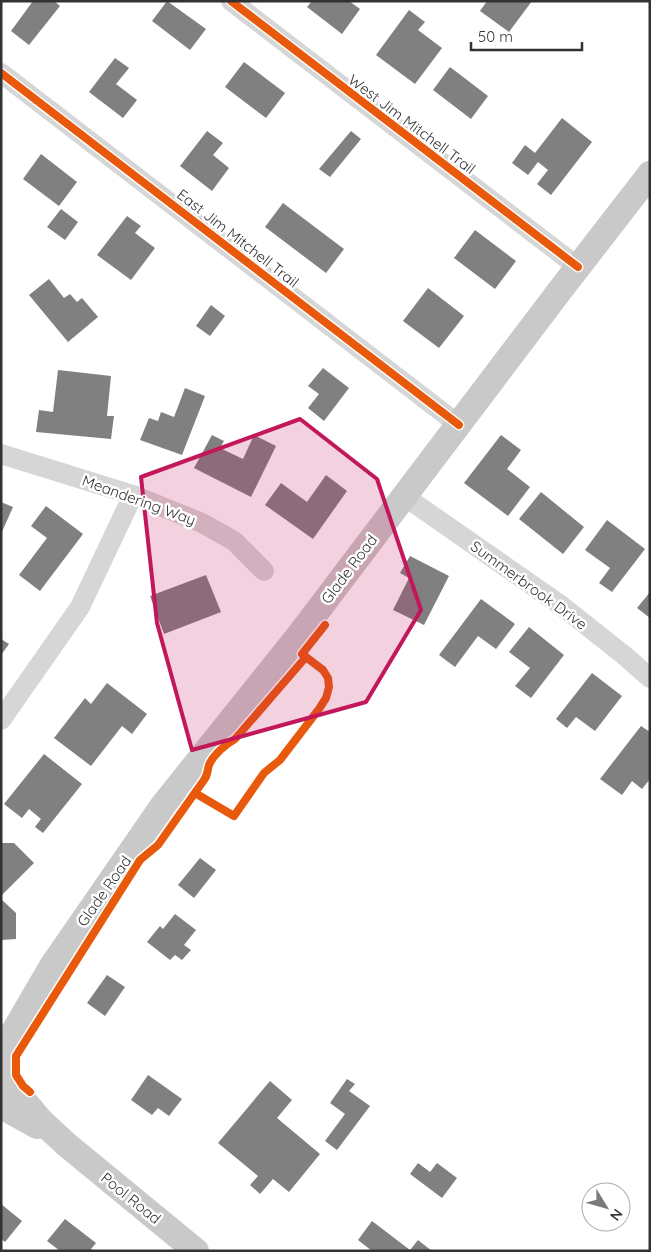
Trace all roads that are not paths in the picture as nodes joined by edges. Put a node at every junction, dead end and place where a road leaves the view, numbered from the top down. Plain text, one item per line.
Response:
1 (231, 1) edge
2 (1, 73) edge
3 (650, 174) edge
4 (578, 267) junction
5 (459, 425) junction
6 (1, 454) edge
7 (133, 495) junction
8 (404, 496) junction
9 (264, 571) dead end
10 (650, 678) edge
11 (1, 720) edge
12 (52, 966) junction
13 (1, 1024) edge
14 (3, 1072) edge
15 (1, 1106) edge
16 (1, 1119) edge
17 (67, 1145) junction
18 (196, 1251) edge

1 - 4 street, West Jim Mitchell Trail
2 - 5 street, East Jim Mitchell Trail
3 - 4 main road, Glade Road
4 - 5 main road, Glade Road
5 - 8 main road, Glade Road
6 - 7 street, Meandering Way
7 - 9 street, Meandering Way
7 - 11 street
8 - 10 street, Summerbrook Drive
8 - 12 main road, Glade Road
12 - 13 main road, Glade Road
12 - 14 main road, Glade Road
14 - 17 main road, Pool Road
15 - 17 main road, Pool Road
16 - 17 main road
17 - 18 main road, Pool Road

